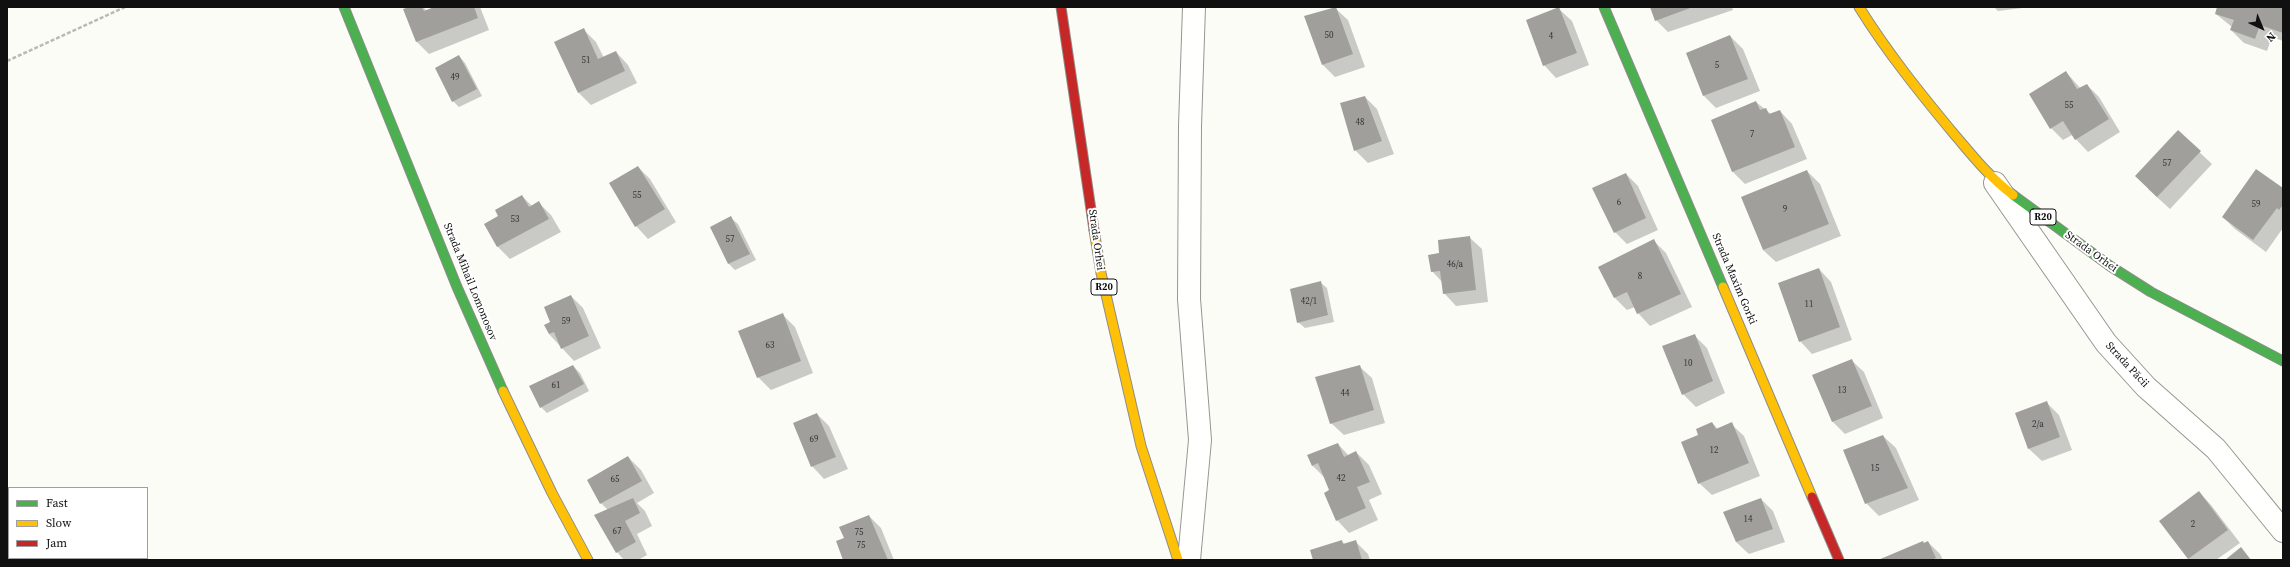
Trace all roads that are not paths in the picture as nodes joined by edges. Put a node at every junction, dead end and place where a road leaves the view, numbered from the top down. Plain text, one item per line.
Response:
1 (344, 7) edge
2 (1061, 7) edge
3 (1194, 7) edge
4 (1604, 7) edge
5 (1859, 7) edge
6 (1993, 180) junction
7 (2283, 361) edge
8 (2283, 532) edge
9 (588, 560) edge
10 (1178, 560) edge
11 (1189, 560) edge
12 (1839, 560) edge

1 - 9 main road, Strada Mihail Lomonosov
2 - 10 main road, Strada Orhei / R20
3 - 11 street
4 - 12 main road, Strada Maxim Gorki
5 - 6 main road, Strada Orhei / R20
6 - 7 main road, Strada Orhei / R20
6 - 8 street, Strada Păcii

